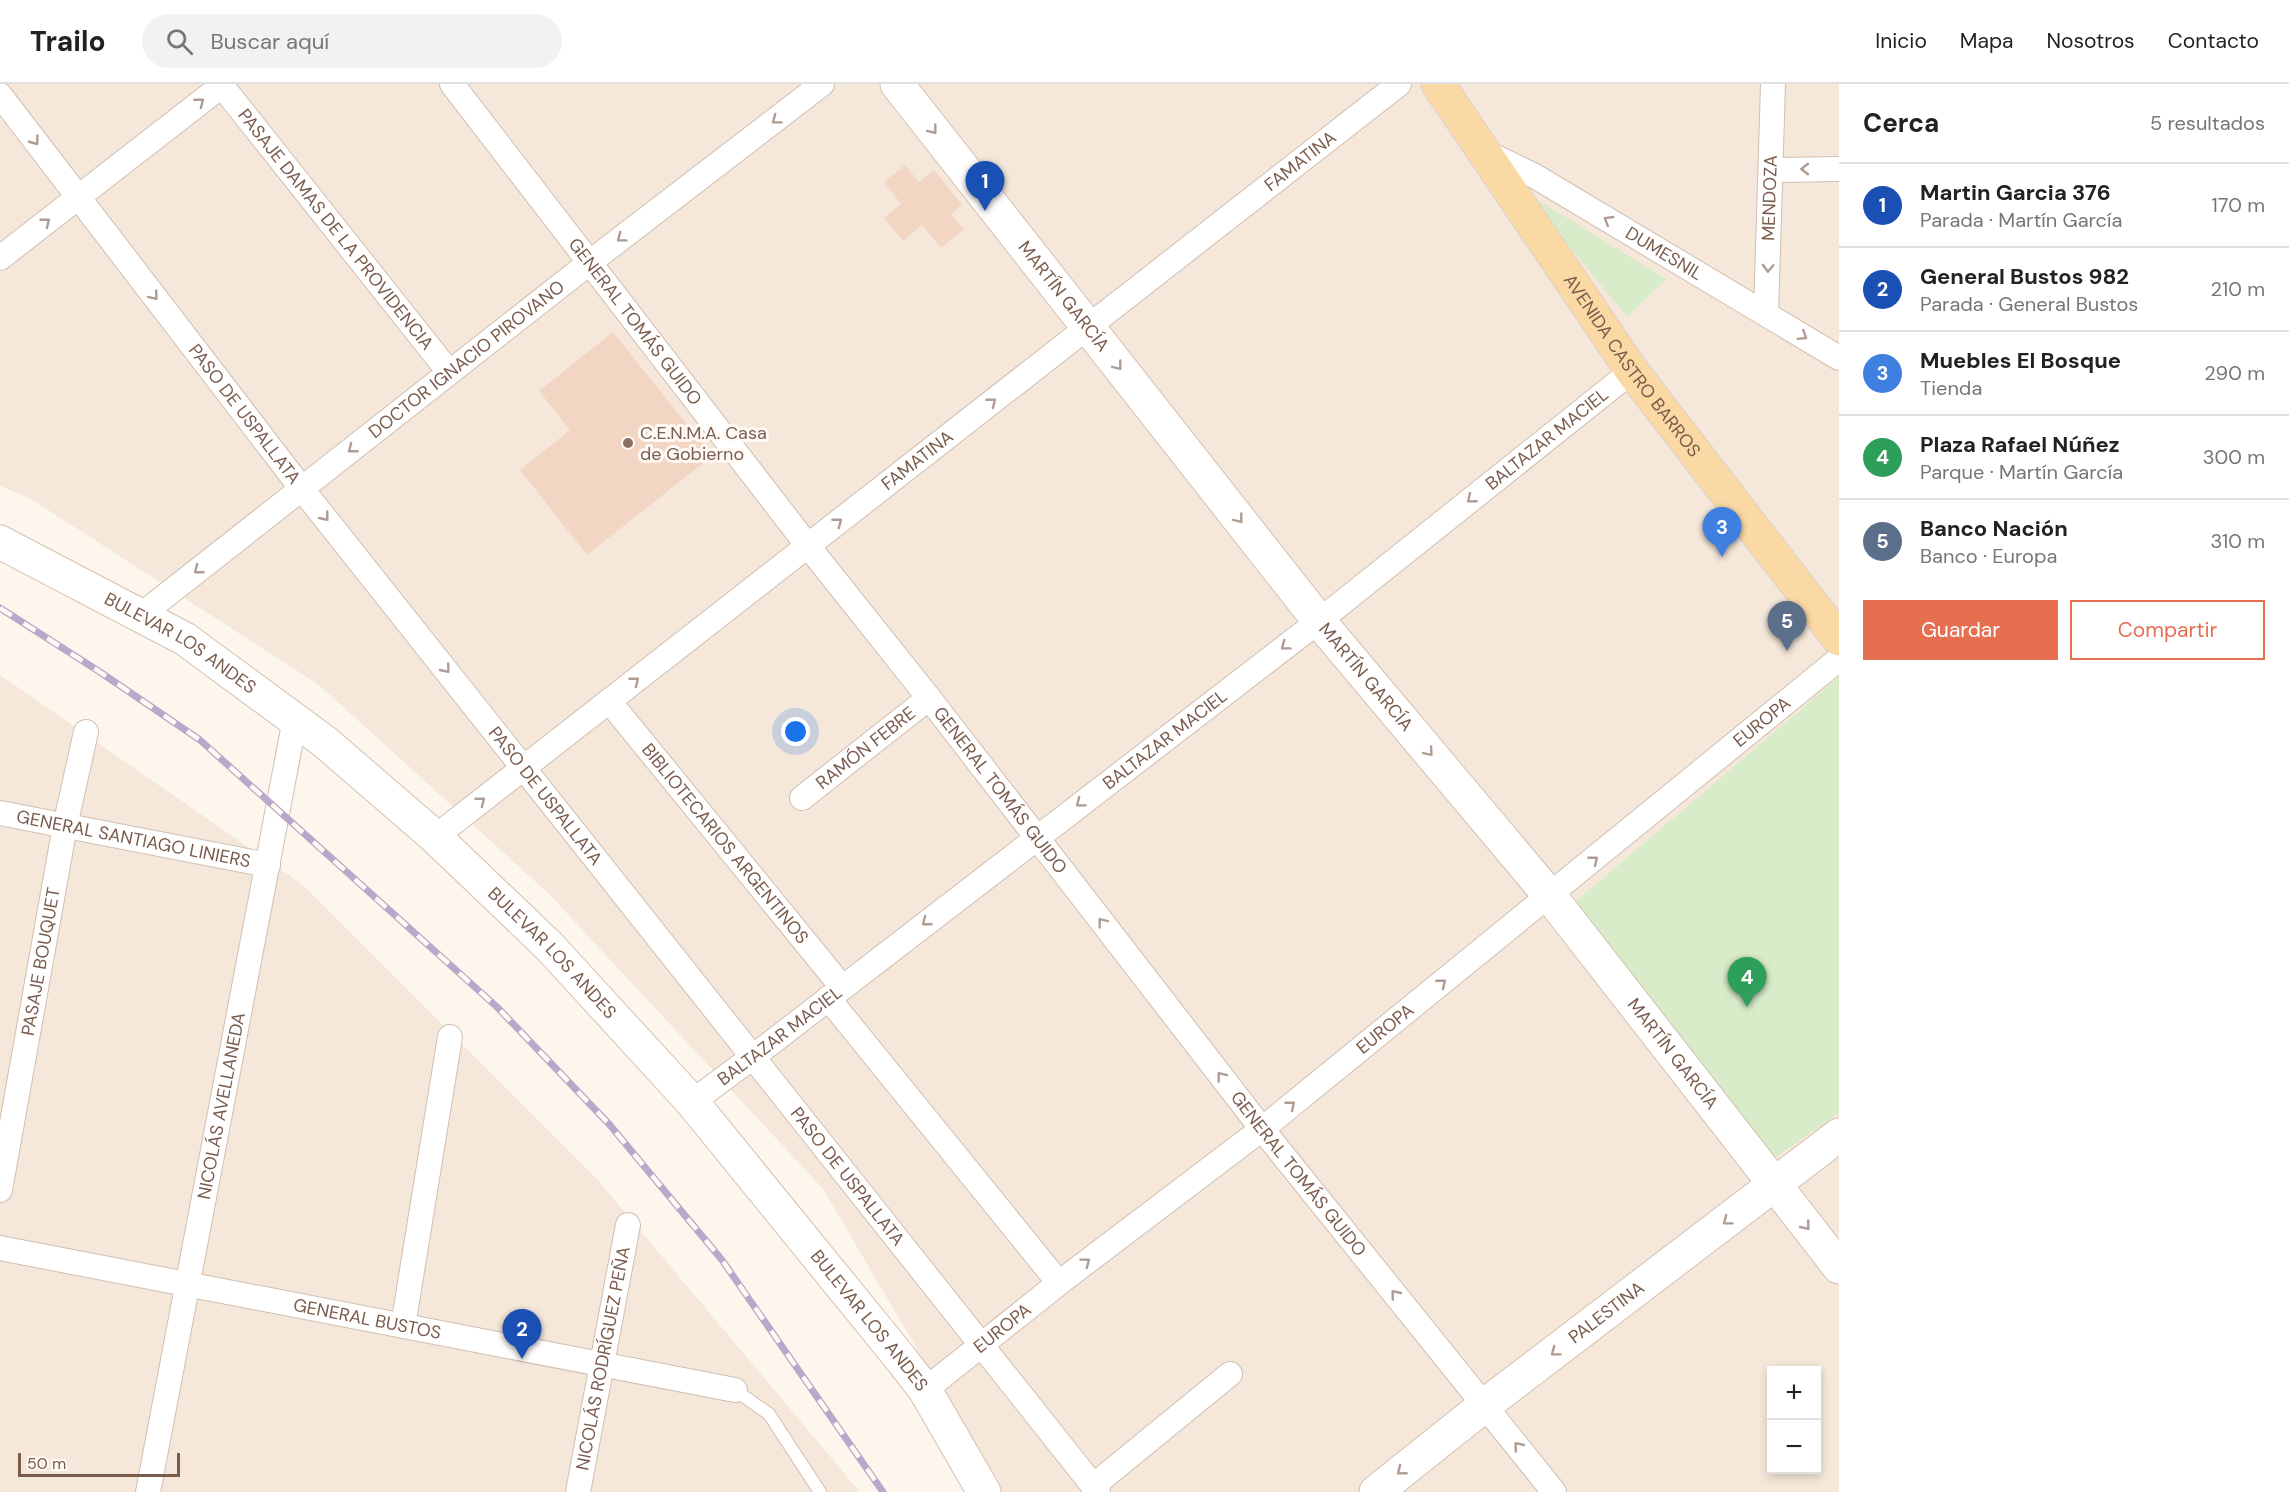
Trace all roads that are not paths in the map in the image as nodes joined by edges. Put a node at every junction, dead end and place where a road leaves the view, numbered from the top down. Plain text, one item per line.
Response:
1 (452, 84) edge
2 (822, 84) edge
3 (897, 84) edge
4 (1399, 84) edge
5 (1438, 84) edge
6 (1773, 84) edge
7 (223, 85) edge
8 (0, 95) edge
9 (1485, 152) junction
10 (1839, 169) edge
11 (1771, 170) junction
12 (78, 197) junction
13 (0, 258) edge
14 (589, 263) junction
15 (1766, 314) junction
16 (1088, 327) junction
17 (1839, 358) edge
18 (1632, 371) junction
19 (449, 372) junction
20 (302, 489) junction
21 (0, 542) edge
22 (808, 546) junction
23 (141, 615) junction
24 (1319, 621) junction
25 (1839, 639) edge
26 (1839, 659) edge
27 (929, 698) junction
28 (609, 701) junction
29 (295, 719) junction
30 (86, 732) dead end
31 (524, 767) junction
32 (802, 798) dead end
33 (0, 813) edge
34 (65, 826) junction
35 (435, 837) junction
36 (1037, 837) junction
37 (268, 865) junction
38 (1550, 896) junction
39 (835, 993) junction
40 (450, 1037) dead end
41 (754, 1056) junction
42 (692, 1102) junction
43 (1262, 1129) junction
44 (1839, 1135) edge
45 (1774, 1186) junction
46 (0, 1190) edge
47 (628, 1225) dead end
48 (0, 1248) edge
49 (1839, 1267) edge
50 (1059, 1283) junction
51 (188, 1284) junction
52 (403, 1326) junction
53 (981, 1347) junction
54 (603, 1363) junction
55 (1230, 1374) dead end
56 (735, 1390) joint
57 (925, 1390) junction
58 (1485, 1405) junction
59 (1095, 1489) edge
60 (150, 1492) edge
61 (578, 1492) edge
62 (820, 1492) edge
63 (984, 1492) edge
64 (1376, 1492) edge
65 (1554, 1492) edge

1 - 14 street, GENERAL TOMÁS GUIDO
2 -> 14 street, DOCTOR IGNACIO PIROVANO
3 -> 16 main road, MARTÍN GARCÍA
4 - 16 street, FAMATINA
5 - 9 main road, AVENIDA CASTRO BARROS
6 - 11 street, MENDOZA
12 -> 7 street
7 - 19 street, PASAJE DAMAS DE LA PROVIDENCIA
8 -> 12 street, PASO DE USPALLATA
15 -> 9 street, DUMESNIL
9 - 18 main road, AVENIDA CASTRO BARROS
10 -> 11 street
11 -> 15 street, MENDOZA
13 -> 12 street
12 -> 20 street, PASO DE USPALLATA
14 - 19 street, DOCTOR IGNACIO PIROVANO
14 - 22 street, GENERAL TOMÁS GUIDO
15 -> 17 street, DUMESNIL
22 -> 16 street, FAMATINA
16 -> 24 main road, MARTÍN GARCÍA
18 -> 24 street, BALTAZAR MACIEL
18 - 25 main road, AVENIDA CASTRO BARROS
19 -> 20 street, DOCTOR IGNACIO PIROVANO
20 -> 23 street, DOCTOR IGNACIO PIROVANO
20 -> 31 street, PASO DE USPALLATA
21 - 23 main road, BULEVAR LOS ANDES
22 - 27 street, GENERAL TOMÁS GUIDO
28 -> 22 street, FAMATINA
23 - 29 main road, BULEVAR LOS ANDES
24 -> 36 street, BALTAZAR MACIEL
24 -> 38 main road, MARTÍN GARCÍA
38 -> 26 street, EUROPA
27 - 32 street, RAMÓN FEBRE
27 - 36 street, GENERAL TOMÁS GUIDO
28 - 31 street, FAMATINA
28 - 39 street, BIBLIOTECARIOS ARGENTINOS
29 - 35 main road, BULEVAR LOS ANDES
29 - 37 street, NICOLÁS AVELLANEDA
30 - 34 street, PASAJE BOUQUET
35 -> 31 street, FAMATINA
31 - 41 street, PASO DE USPALLATA
33 - 34 street, GENERAL SANTIAGO LINIERS
34 - 37 street, GENERAL SANTIAGO LINIERS
34 - 46 street, PASAJE BOUQUET
35 - 42 main road, BULEVAR LOS ANDES
36 -> 39 street, BALTAZAR MACIEL
43 -> 36 street, GENERAL TOMÁS GUIDO
37 - 51 street, NICOLÁS AVELLANEDA
43 -> 38 street, EUROPA
38 - 45 main road, MARTÍN GARCÍA
39 - 41 street, BALTAZAR MACIEL
39 - 50 street, BIBLIOTECARIOS ARGENTINOS
40 - 52 street
41 - 42 street, BALTAZAR MACIEL
41 - 53 street, PASO DE USPALLATA
42 - 57 main road, BULEVAR LOS ANDES
50 -> 43 street, EUROPA
58 -> 43 street, GENERAL TOMÁS GUIDO
44 - 45 main road, PALESTINA
45 -> 49 main road, MARTÍN GARCÍA
45 -> 58 main road, PALESTINA
47 - 54 street, NICOLÁS RODRÍGUEZ PEÑA
48 - 51 street, GENERAL BUSTOS
50 - 53 street, EUROPA
51 - 52 street, GENERAL BUSTOS
51 - 60 street, NICOLÁS AVELLANEDA
52 - 54 street, GENERAL BUSTOS
53 - 57 street, EUROPA
53 - 59 street, PASO DE USPALLATA
54 - 56 street, GENERAL BUSTOS
54 - 61 street, NICOLÁS RODRÍGUEZ PEÑA
55 - 59 street
56 - 62 lane
57 - 63 main road, BULEVAR LOS ANDES
58 -> 64 main road, PALESTINA
65 -> 58 street, GENERAL TOMÁS GUIDO

